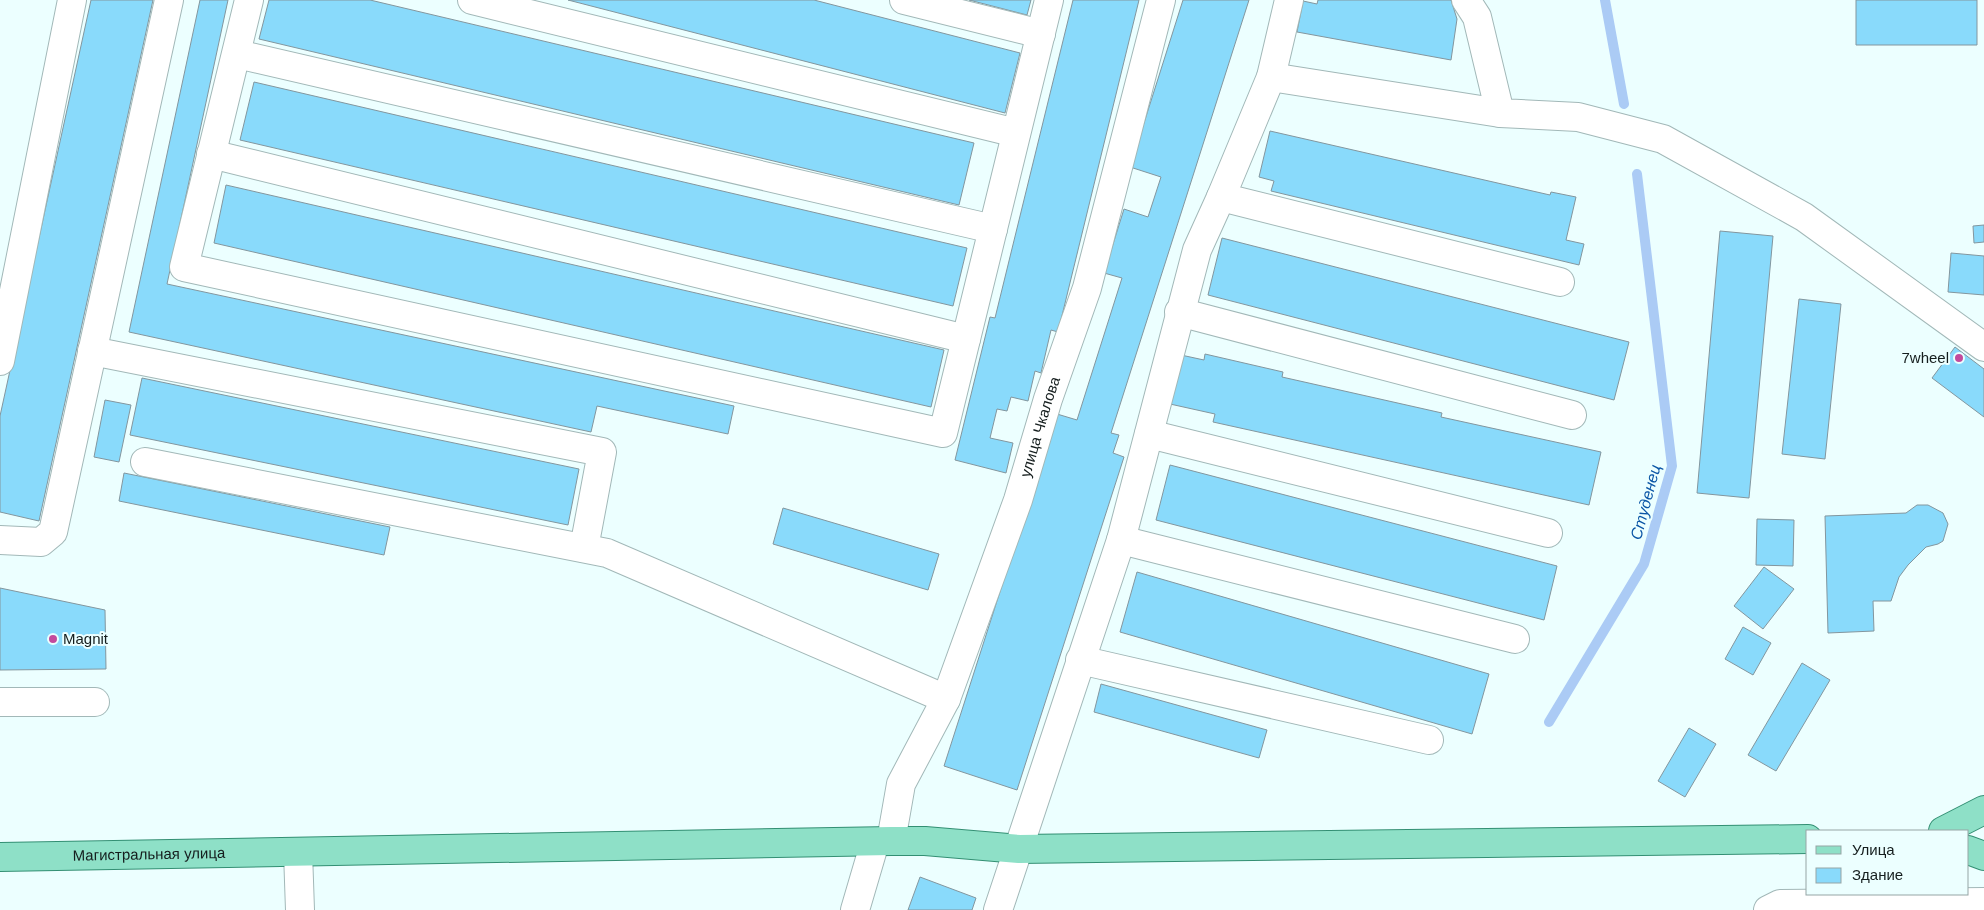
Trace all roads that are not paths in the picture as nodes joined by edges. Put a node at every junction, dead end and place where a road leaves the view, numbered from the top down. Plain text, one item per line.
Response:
1 (72, 0) edge
2 (169, 0) edge
3 (249, 0) edge
4 (472, 0) edge
5 (904, 0) edge
6 (1049, 0) edge
7 (1161, 0) edge
8 (1289, 0) edge
9 (1466, 0) edge
10 (1040, 34) junction
11 (237, 54) junction
12 (1271, 77) junction
13 (1500, 113) junction
14 (1016, 133) junction
15 (211, 154) junction
16 (1221, 197) junction
17 (993, 229) junction
18 (1560, 282) dead end
19 (1179, 312) junction
20 (966, 339) junction
21 (1984, 347) edge
22 (92, 351) junction
23 (0, 361) edge
24 (1572, 415) dead end
25 (1149, 434) junction
26 (145, 462) dead end
27 (1548, 533) dead end
28 (0, 540) edge
29 (1122, 540) junction
30 (584, 548) junction
31 (1515, 639) dead end
32 (1080, 660) junction
33 (946, 699) junction
34 (0, 702) edge
35 (95, 702) dead end
36 (1429, 740) dead end
37 (1984, 810) edge
38 (1945, 830) edge
39 (1806, 839) edge
40 (883, 842) junction
41 (1019, 849) junction
42 (1969, 850) edge
43 (298, 852) junction
44 (1984, 856) edge
45 (0, 857) edge
46 (1984, 902) edge
47 (300, 910) edge
48 (855, 910) edge
49 (998, 910) edge
50 (1768, 910) edge

1 - 23 street
2 - 22 street
3 - 11 street
4 - 14 street
5 - 10 street
6 - 10 street
7 - 33 street, улица Чкалова
8 - 12 street
9 - 13 street
10 - 14 street
11 - 15 street
11 - 17 street
12 - 13 street
12 - 16 street
13 - 21 street
14 - 17 street
15 - 20 street
15 - 20 street
16 - 18 street
16 - 19 street
17 - 20 street
19 - 24 street
19 - 25 street
22 - 28 street
22 - 30 street
25 - 27 street
25 - 29 street
26 - 30 street
29 - 31 street
29 - 32 street
30 - 33 street
32 - 36 street
32 - 41 street
33 - 40 street, улица Чкалова
34 - 35 street
37 - 38 main road
39 - 41 main road, Магистральная улица
40 - 41 main road, Магистральная улица
40 - 43 main road, Магистральная улица
40 - 48 street, улица Чкалова
41 - 49 street
42 - 44 main road
43 - 45 main road, Магистральная улица
43 - 47 street
46 - 50 street

